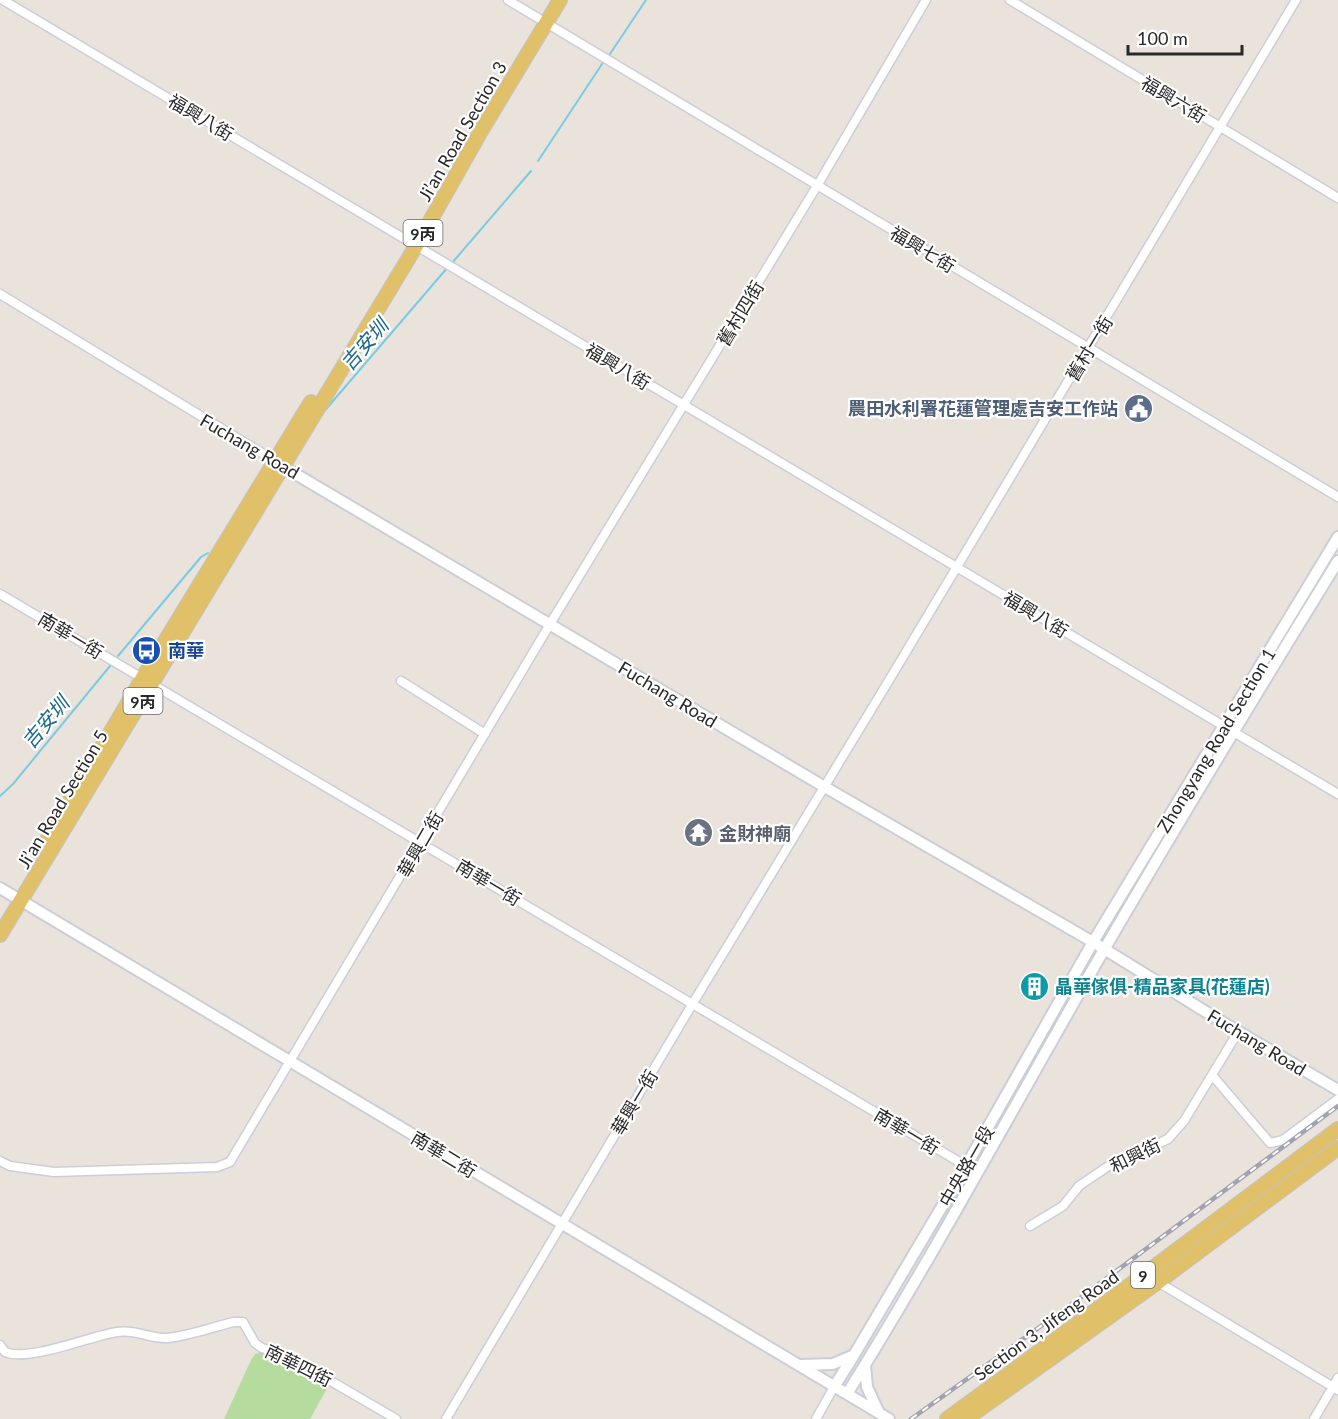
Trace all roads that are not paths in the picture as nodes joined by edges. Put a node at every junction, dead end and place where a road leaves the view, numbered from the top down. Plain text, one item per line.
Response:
1 (3, 0) edge
2 (508, 0) edge
3 (550, 0) edge
4 (560, 0) edge
5 (927, 0) edge
6 (1010, 0) edge
7 (1296, 0) edge
8 (543, 21) junction
9 (1221, 128) junction
10 (818, 186) junction
11 (1338, 198) edge
12 (414, 244) junction
13 (0, 294) edge
14 (1089, 348) junction
15 (684, 405) junction
16 (279, 463) junction
17 (1338, 497) edge
18 (1338, 537) edge
19 (1338, 561) edge
20 (957, 568) junction
21 (0, 595) edge
22 (550, 624) junction
23 (147, 681) junction
24 (401, 681) dead end
25 (1229, 729) junction
26 (485, 734) junction
27 (823, 786) junction
28 (1338, 794) edge
29 (422, 842) junction
30 (0, 888) edge
31 (18, 898) junction
32 (0, 920) edge
33 (0, 935) edge
34 (1093, 942) junction
35 (1105, 950) junction
36 (693, 1003) junction
37 (1238, 1032) junction
38 (291, 1063) junction
39 (1212, 1075) junction
40 (1338, 1090) edge
41 (1338, 1099) edge
42 (1338, 1129) edge
43 (1338, 1148) edge
44 (0, 1161) edge
45 (966, 1166) junction
46 (978, 1173) junction
47 (563, 1224) junction
48 (1030, 1226) dead end
49 (1158, 1282) junction
50 (0, 1345) edge
51 (854, 1355) junction
52 (799, 1365) junction
53 (865, 1365) junction
54 (1338, 1378) edge
55 (834, 1387) junction
56 (1335, 1388) edge
57 (847, 1394) junction
58 (879, 1413) junction
59 (396, 1419) edge
60 (446, 1419) edge
61 (816, 1419) edge
62 (889, 1419) edge
63 (947, 1419) edge
64 (966, 1419) edge
65 (1314, 1419) edge

1 - 12 street, 福興八街
2 - 8 street, 福興七街
3 - 8 main road, Ji’an Road Section 3 / 9丙
4 - 8 main road, Ji’an Road Section 3 / 9丙
5 - 10 street, 舊村四街
6 - 9 street, 福興六街
7 - 9 street, 舊村一街
8 - 10 street, 福興七街
8 - 12 main road, Ji’an Road Section 3 / 9丙
9 - 11 street, 福興六街
9 - 14 street, 舊村一街
10 - 14 street, 福興七街
10 - 15 street, 舊村四街
12 - 15 street, 福興八街
12 - 16 main road, Ji’an Road Section 3 / 9丙
13 - 16 street, Fuchang Road
14 - 17 street, 福興七街
14 - 20 street, 舊村一街
15 - 20 street, 福興八街
15 - 22 street, 舊村四街
16 - 22 street, Fuchang Road
16 - 23 main road, Ji’an Road Section 5 / 9丙
18 - 25 street, Zhongyang Road Section 1
19 - 25 street, Zhongyang Road Section 1
20 - 25 street, 福興八街
20 - 27 street, 舊村一街
21 - 23 street, 南華一街
22 - 26 street, 華興二街
22 - 27 street, Fuchang Road
23 - 29 street, 南華一街
23 - 31 main road, Ji’an Road Section 5 / 9丙
24 - 26 street
25 - 28 street, 福興八街
25 - 34 street, Zhongyang Road Section 1
25 - 35 street, Zhongyang Road Section 1
26 - 29 street, 華興二街
27 - 34 street, Fuchang Road
27 - 36 street, 華興一街
29 - 36 street, 南華一街
29 - 38 street, 華興二街
30 - 31 street, 南華二街
31 - 32 main road, Ji’an Road Section 5 / 9丙
31 - 33 main road, Ji’an Road Section 5 / 9丙
31 - 38 street, 南華二街
34 - 35 street, Fuchang Road
34 - 45 street, 中央路一段
35 - 37 street, Fuchang Road
35 - 46 street, 中央路一段
36 - 45 street, 南華一街
36 - 47 street, 華興一街
37 - 39 street, 和興街
37 - 40 street, Fuchang Road
38 - 44 street, 華興二街
38 - 47 street, 南華二街
39 - 41 street
39 - 48 street, 和興街
42 - 63 main road, Section 3, Jifeng Road / 9
43 - 49 main road, Section 3, Jifeng Road / 9
45 - 46 street, 南華一街
45 - 51 street, 中央路一段
46 - 53 street, 中央路一段
47 - 52 street, 南華二街
47 - 60 street, 華興一街
49 - 56 street
49 - 64 main road, Section 3, Jifeng Road / 9
50 - 59 street, 南華四街
51 - 52 street
51 - 55 street, 中央路一段
52 - 55 street, 南華二街
53 - 57 street, 中央路一段
53 - 58 street
54 - 56 street
55 - 57 street, 南華二街
55 - 61 street
56 - 65 street
57 - 58 street, 南華二街
58 - 62 street, 南華二街

